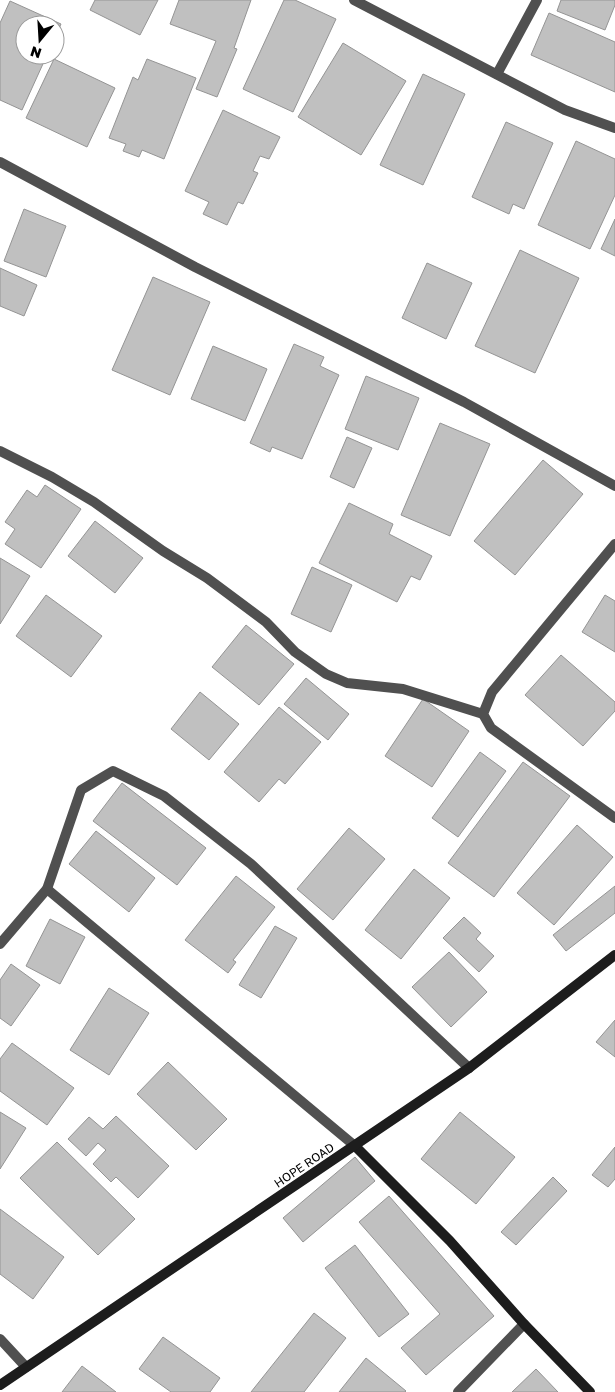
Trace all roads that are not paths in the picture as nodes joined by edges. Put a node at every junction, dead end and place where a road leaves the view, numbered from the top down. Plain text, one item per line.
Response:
1 (354, 0) edge
2 (537, 0) edge
3 (497, 74) junction
4 (615, 128) edge
5 (0, 162) edge
6 (0, 451) edge
7 (615, 486) edge
8 (615, 544) edge
9 (483, 714) junction
10 (615, 818) edge
11 (47, 889) junction
12 (0, 944) edge
13 (615, 955) edge
14 (469, 1068) junction
15 (355, 1146) junction
16 (524, 1324) junction
17 (0, 1339) edge
18 (26, 1367) junction
19 (0, 1385) edge
20 (458, 1392) edge
21 (590, 1392) edge

1 - 3 street
2 - 3 street
3 - 4 street
5 - 7 street
6 - 9 street
8 - 9 street
9 - 10 street
11 - 12 street
11 - 14 street
11 - 15 street
13 - 14 street, HOPE ROAD
14 - 15 street, HOPE ROAD
15 - 16 street
15 - 18 street, HOPE ROAD
16 - 20 street
16 - 21 street
17 - 18 street
18 - 19 street, HOPE ROAD

